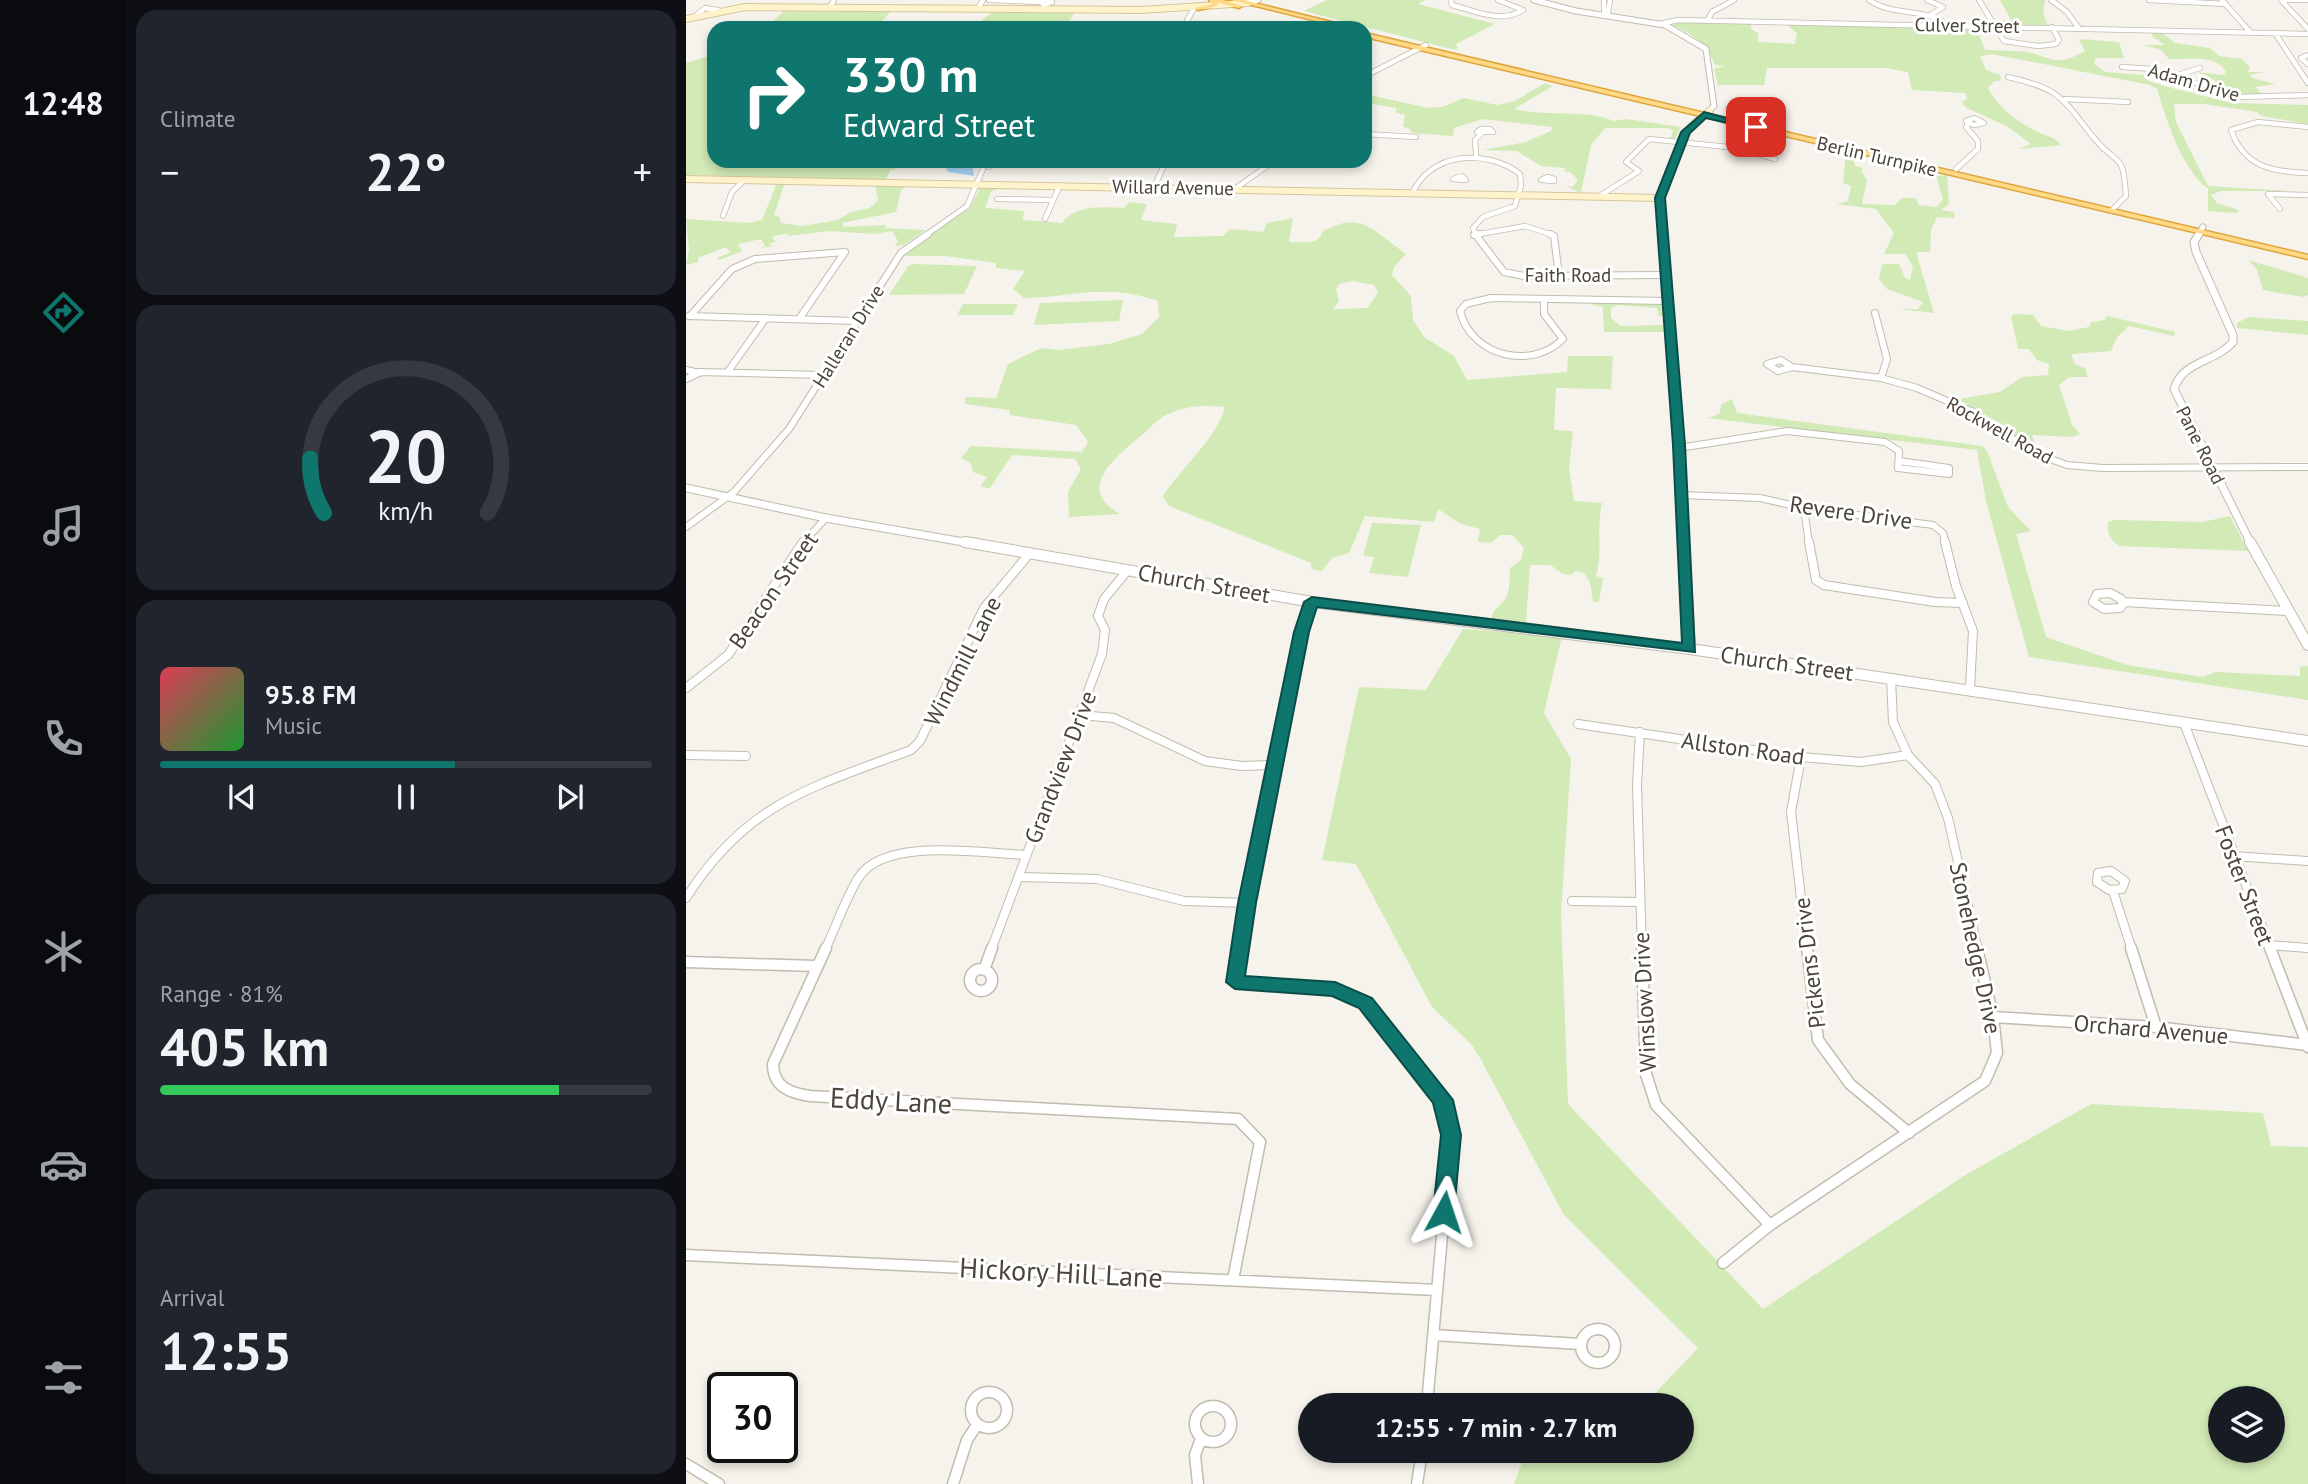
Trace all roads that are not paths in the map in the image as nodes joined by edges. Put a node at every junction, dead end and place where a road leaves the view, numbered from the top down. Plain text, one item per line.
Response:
1 (832, 0) edge
2 (983, 0) edge
3 (990, 0) edge
4 (1007, 0) edge
5 (1023, 0) edge
6 (1214, 0) edge
7 (1258, 0) edge
8 (1451, 0) edge
9 (1498, 0) edge
10 (1534, 0) edge
11 (1604, 0) edge
12 (1610, 0) edge
13 (1734, 0) edge
14 (1869, 0) edge
15 (1927, 0) edge
16 (1979, 0) edge
17 (2051, 0) edge
18 (2149, 0) edge
19 (2281, 0) edge
20 (2308, 0) edge
21 (1040, 1) edge
22 (2224, 2) edge
23 (1236, 3) edge
24 (1248, 4) junction
25 (821, 7) junction
26 (830, 7) junction
27 (978, 8) junction
28 (1195, 10) junction
29 (1604, 16) junction
30 (1930, 16) junction
31 (686, 19) edge
32 (1188, 21) edge
33 (1307, 21) edge
34 (1322, 21) edge
35 (1707, 21) junction
36 (1660, 23) junction
37 (1948, 25) junction
38 (1995, 26) junction
39 (2052, 27) junction
40 (2078, 27) junction
41 (2250, 32) junction
42 (2308, 32) edge
43 (2275, 33) junction
44 (1372, 35) edge
45 (1424, 47) junction
46 (2308, 55) edge
47 (2122, 67) dead end
48 (2200, 68) dead end
49 (2308, 69) edge
50 (2298, 71) junction
51 (1372, 73) edge
52 (2175, 76) junction
53 (2008, 77) dead end
54 (2308, 83) edge
55 (2308, 95) edge
56 (2064, 99) junction
57 (2128, 102) dead end
58 (1707, 113) junction
59 (1969, 124) dead end
60 (2308, 127) edge
61 (1372, 134) edge
62 (1481, 134) dead end
63 (1416, 137) dead end
64 (1681, 142) junction
65 (1848, 146) junction
66 (1476, 155) junction
67 (1775, 159) dead end
68 (1441, 165) junction
69 (986, 168) edge
70 (1163, 168) edge
71 (1263, 168) edge
72 (1956, 169) junction
73 (2308, 173) edge
74 (1459, 176) dead end
75 (686, 179) edge
76 (744, 180) junction
77 (978, 180) junction
78 (1522, 180) junction
79 (1541, 180) dead end
80 (2000, 182) junction
81 (1060, 185) junction
82 (1154, 187) junction
83 (1236, 188) junction
84 (1412, 194) junction
85 (2308, 195) edge
86 (1518, 196) junction
87 (1598, 197) junction
88 (1660, 198) junction
89 (997, 199) dead end
90 (1051, 200) junction
91 (2113, 208) junction
92 (2280, 209) dead end
93 (723, 215) dead end
94 (1045, 219) dead end
95 (2202, 229) junction
96 (1474, 235) junction
97 (2308, 251) edge
98 (2308, 257) edge
99 (1664, 275) junction
100 (1559, 276) junction
101 (1544, 299) junction
102 (1667, 301) junction
103 (1875, 313) dead end
104 (688, 316) edge
105 (766, 318) junction
106 (799, 319) junction
107 (856, 321) junction
108 (1792, 367) dead end
109 (686, 370) edge
110 (729, 370) junction
111 (699, 372) junction
112 (822, 374) junction
113 (1881, 378) junction
114 (686, 379) edge
115 (1679, 448) junction
116 (1899, 461) junction
117 (2211, 466) junction
118 (2308, 467) edge
119 (686, 488) edge
120 (1681, 495) junction
121 (726, 497) junction
122 (1804, 508) junction
123 (826, 518) junction
124 (686, 527) edge
125 (1030, 553) junction
126 (1127, 570) junction
127 (1312, 602) junction
128 (2123, 602) dead end
129 (1963, 603) junction
130 (2287, 611) junction
131 (2308, 645) edge
132 (1689, 649) junction
133 (1891, 678) junction
134 (686, 688) edge
135 (1970, 688) junction
136 (1080, 715) junction
137 (2184, 723) junction
138 (1578, 724) dead end
139 (1640, 732) junction
140 (2308, 741) edge
141 (686, 755) edge
142 (1908, 755) junction
143 (746, 756) dead end
144 (1801, 757) junction
145 (1276, 765) junction
146 (1027, 855) junction
147 (2233, 856) junction
148 (2308, 861) edge
149 (1019, 877) junction
150 (2113, 891) dead end
151 (686, 898) edge
152 (1572, 901) dead end
153 (1639, 902) junction
154 (1247, 903) junction
155 (2268, 945) junction
156 (2308, 948) edge
157 (686, 962) edge
158 (815, 966) junction
159 (984, 970) dead end
160 (1993, 1017) junction
161 (2156, 1027) junction
162 (2308, 1046) edge
163 (1909, 1133) junction
164 (1770, 1225) junction
165 (686, 1255) edge
166 (1723, 1263) dead end
167 (1233, 1280) junction
168 (1437, 1290) junction
169 (1434, 1335) junction
170 (1580, 1344) dead end
171 (1428, 1393) edge
172 (977, 1425) dead end
173 (1201, 1439) dead end
174 (1420, 1463) edge
175 (686, 1464) edge
176 (719, 1484) edge
177 (953, 1484) edge
178 (1198, 1484) edge
179 (1417, 1484) edge

1 - 25 street
1 - 26 street
2 - 27 street
3 - 4 street
3 - 27 street
4 - 5 street
5 - 21 street
6 - 23 highway
6 - 28 highway
7 - 24 street
8 - 9 street
10 - 29 street
11 - 29 street
12 - 29 street
13 - 35 street
14 - 30 street
15 - 30 street
16 - 38 street
17 - 40 street
18 - 22 street
19 - 20 street
19 - 42 street
22 - 41 street
23 - 24 highway
23 - 28 main road
23 - 33 highway
24 - 34 highway
25 - 26 main road
25 - 31 main road
26 - 27 main road
27 - 28 main road
28 - 32 street
29 - 36 street
30 - 37 street
35 - 36 street, Culver Street
35 - 37 street, Culver Street
36 - 58 street
37 - 38 street, Culver Street
38 - 39 street, Culver Street
38 - 39 street
39 - 40 street, Culver Street
40 - 41 street, Culver Street
41 - 43 street, Culver Street
42 - 43 street, Culver Street
43 - 50 street
44 - 45 highway, Berlin Turnpike
45 - 51 street
45 - 58 highway, Berlin Turnpike
46 - 49 street
47 - 52 street, Adam Drive
48 - 52 street
49 - 50 street
50 - 54 street
52 - 55 street, Adam Drive
53 - 56 street
56 - 57 street
56 - 91 street
58 - 64 main road
58 - 65 highway, Berlin Turnpike
59 - 72 street
60 - 73 street
61 - 63 street
62 - 66 street
64 - 67 street
64 - 87 street
64 - 88 main road
65 - 72 highway, Berlin Turnpike
65 - 80 highway, Berlin Turnpike
66 - 68 street
66 - 78 street
68 - 74 street
68 - 84 street
69 - 77 street, Halleran Drive
70 - 82 street
71 - 83 street
72 - 80 highway, Berlin Turnpike
75 - 76 main road, Willard Avenue
76 - 77 main road, Willard Avenue
76 - 93 street
77 - 81 main road, Willard Avenue
77 - 107 street, Halleran Drive
78 - 79 street
78 - 86 street
80 - 91 highway, Berlin Turnpike
81 - 82 main road, Willard Avenue
81 - 90 street
82 - 83 main road, Willard Avenue
83 - 84 main road, Willard Avenue
84 - 86 main road, Willard Avenue
85 - 92 street
86 - 87 main road, Willard Avenue
86 - 96 street
87 - 88 main road, Willard Avenue
88 - 99 street
89 - 90 street
90 - 94 street
91 - 95 highway, Berlin Turnpike
95 - 97 highway, Berlin Turnpike
95 - 98 highway, Berlin Turnpike
95 - 117 street, Pane Road
96 - 100 street, Faith Road
96 - 100 street
99 - 100 street, Faith Road
99 - 102 street
101 - 101 street
101 - 102 street
102 - 115 street
103 - 113 street
104 - 105 street
104 - 106 street
105 - 106 street
105 - 110 street
106 - 107 street
107 - 112 street, Halleran Drive
108 - 113 street, Rockwell Road
109 - 111 street
110 - 111 street
110 - 112 street
111 - 114 street
112 - 121 street, Halleran Drive
113 - 117 street, Rockwell Road
115 - 116 street
115 - 120 street
116 - 116 street
117 - 118 street, Rockwell Road
117 - 130 street, Pane Road
119 - 121 street, Church Street
120 - 122 street, Revere Drive
120 - 132 street
121 - 123 street, Church Street
121 - 124 street, Halleran Drive
122 - 129 street, Revere Drive
122 - 129 street
123 - 125 street, Church Street
123 - 134 street, Beacon Street
125 - 126 street, Church Street
125 - 151 street, Windmill Lane
126 - 127 street, Church Street
126 - 136 street, Grandview Drive
127 - 132 street, Church Street
127 - 145 street
128 - 130 street
129 - 135 street, Revere Drive
130 - 131 street, Pane Road
132 - 133 street, Church Street
133 - 135 street, Church Street
133 - 142 street, Stonehedge Drive
135 - 137 street, Church Street
136 - 145 street
136 - 146 street, Grandview Drive
137 - 140 street, Church Street
137 - 147 street, Foster Street
138 - 139 street, Allston Road
139 - 144 street, Allston Road
139 - 153 street, Winslow Drive
141 - 143 street
142 - 144 street, Allston Road
142 - 160 street, Stonehedge Drive
144 - 163 street, Pickens Drive
145 - 154 street
146 - 149 street, Grandview Drive
146 - 158 street, Eddy Lane
147 - 148 street
147 - 155 street, Foster Street
149 - 154 street
149 - 159 street, Grandview Drive
150 - 161 street
152 - 153 street
153 - 164 street, Winslow Drive
154 - 168 street
155 - 156 street
155 - 162 street, Foster Street
157 - 158 street
158 - 167 street, Eddy Lane
160 - 161 street, Orchard Avenue
160 - 163 street, Stonehedge Drive
161 - 162 street, Orchard Avenue
163 - 164 street, Stonehedge Drive
164 - 166 street, Stonehedge Drive
165 - 167 street, Hickory Hill Lane
167 - 168 street, Hickory Hill Lane
168 - 169 street
169 - 170 street
169 - 171 street
172 - 177 street
173 - 178 street
174 - 179 street
175 - 176 street

